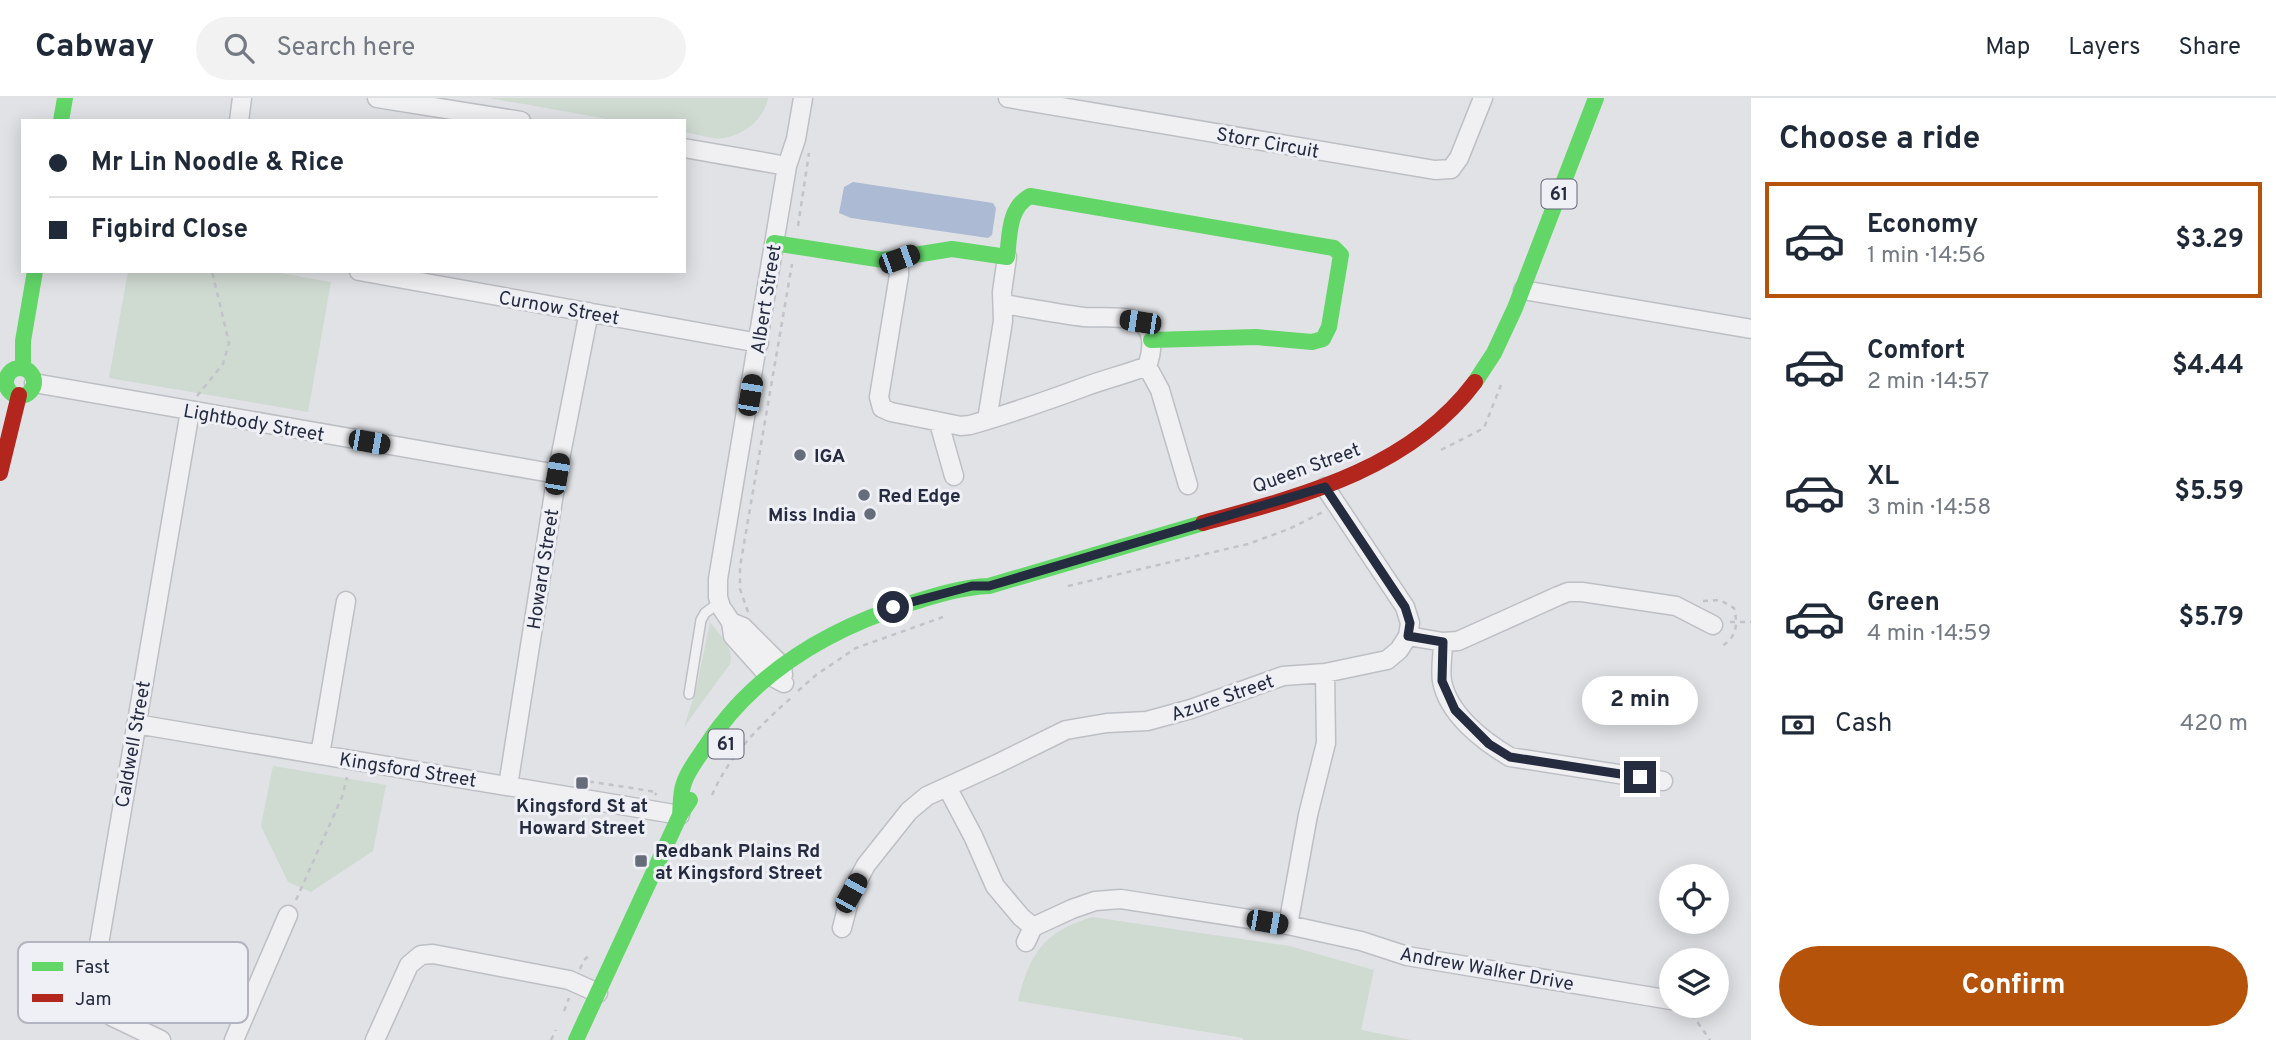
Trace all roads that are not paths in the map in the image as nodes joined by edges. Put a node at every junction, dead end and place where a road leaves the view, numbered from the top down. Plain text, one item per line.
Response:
1 (65, 98) edge
2 (242, 98) edge
3 (377, 98) edge
4 (803, 98) edge
5 (1007, 98) edge
6 (1483, 98) edge
7 (1596, 98) edge
8 (61, 119) edge
9 (239, 119) edge
10 (508, 119) edge
11 (686, 148) edge
12 (787, 166) junction
13 (774, 243) junction
14 (1007, 257) junction
15 (899, 259) junction
16 (35, 273) edge
17 (370, 273) edge
18 (1523, 289) junction
19 (1003, 304) junction
20 (589, 312) junction
21 (1751, 329) edge
22 (1151, 340) junction
23 (759, 343) junction
24 (1147, 366) junction
25 (23, 368) junction
26 (34, 383) junction
27 (19, 396) junction
28 (187, 410) junction
29 (987, 420) junction
30 (939, 423) junction
31 (0, 474) edge
32 (557, 474) junction
33 (954, 476) dead end
34 (1188, 485) dead end
35 (1325, 487) junction
36 (346, 601) dead end
37 (720, 603) junction
38 (1713, 625) road end
39 (1408, 636) junction
40 (1443, 642) junction
41 (1325, 673) junction
42 (777, 675) junction
43 (689, 694) dead end
44 (136, 724) junction
45 (320, 755) junction
46 (1663, 781) dead end
47 (509, 786) junction
48 (947, 787) junction
49 (680, 815) junction
50 (288, 915) road end
51 (1288, 925) junction
52 (842, 928) dead end
53 (99, 942) edge
54 (598, 993) junction
55 (1659, 998) edge
56 (248, 1008) edge
57 (126, 1023) edge
58 (241, 1023) edge
59 (161, 1040) edge
60 (234, 1040) edge
61 (374, 1040) edge
62 (576, 1040) edge

1 - 8 main road
2 - 9 street
3 - 10 street
4 - 12 street, Albert Street
5 - 6 street, Storr Circuit
7 - 18 main road, Queen Street / 61
11 - 12 street
12 - 13 street, Albert Street
13 - 15 main road
13 - 23 street, Albert Street
14 - 15 main road
14 - 19 street
14 - 22 main road
15 - 30 street
16 - 25 main road
17 - 20 street, Curnow Street
18 - 21 street
18 - 35 main road, Queen Street / 61
19 - 22 street
19 - 29 street
20 - 23 street, Curnow Street
20 - 32 street, Howard Street
22 - 24 street
23 - 37 street, Albert Street
24 - 29 street
24 - 34 street
25 - 26 main road
25 - 27 main road
26 - 27 main road
26 - 28 street, Lightbody Street
27 - 31 main road
28 - 32 street, Lightbody Street
28 - 44 street, Caldwell Street
29 - 30 street
30 - 33 street
32 - 47 street, Howard Street
35 - 39 street
35 - 42 main road, Queen Street / 61
36 - 45 street
37 - 42 street, Albert Street
37 - 43 lane
38 - 40 street
39 - 40 street
39 - 41 street, Azure Street
40 - 46 street
41 - 48 street, Azure Street
41 - 51 street
42 - 49 main road, Queen Street / 61
44 - 45 street, Kingsford Street
44 - 53 street, Caldwell Street
45 - 47 street, Kingsford Street
47 - 49 street, Kingsford Street
48 - 51 street, Andrew Walker Drive
48 - 52 street, Azure Street
49 - 54 main road, Queen Street / 61
50 - 56 street
51 - 55 street, Andrew Walker Drive
54 - 61 street
54 - 62 main road, 61
57 - 59 street, Caldwell Street
58 - 60 street

